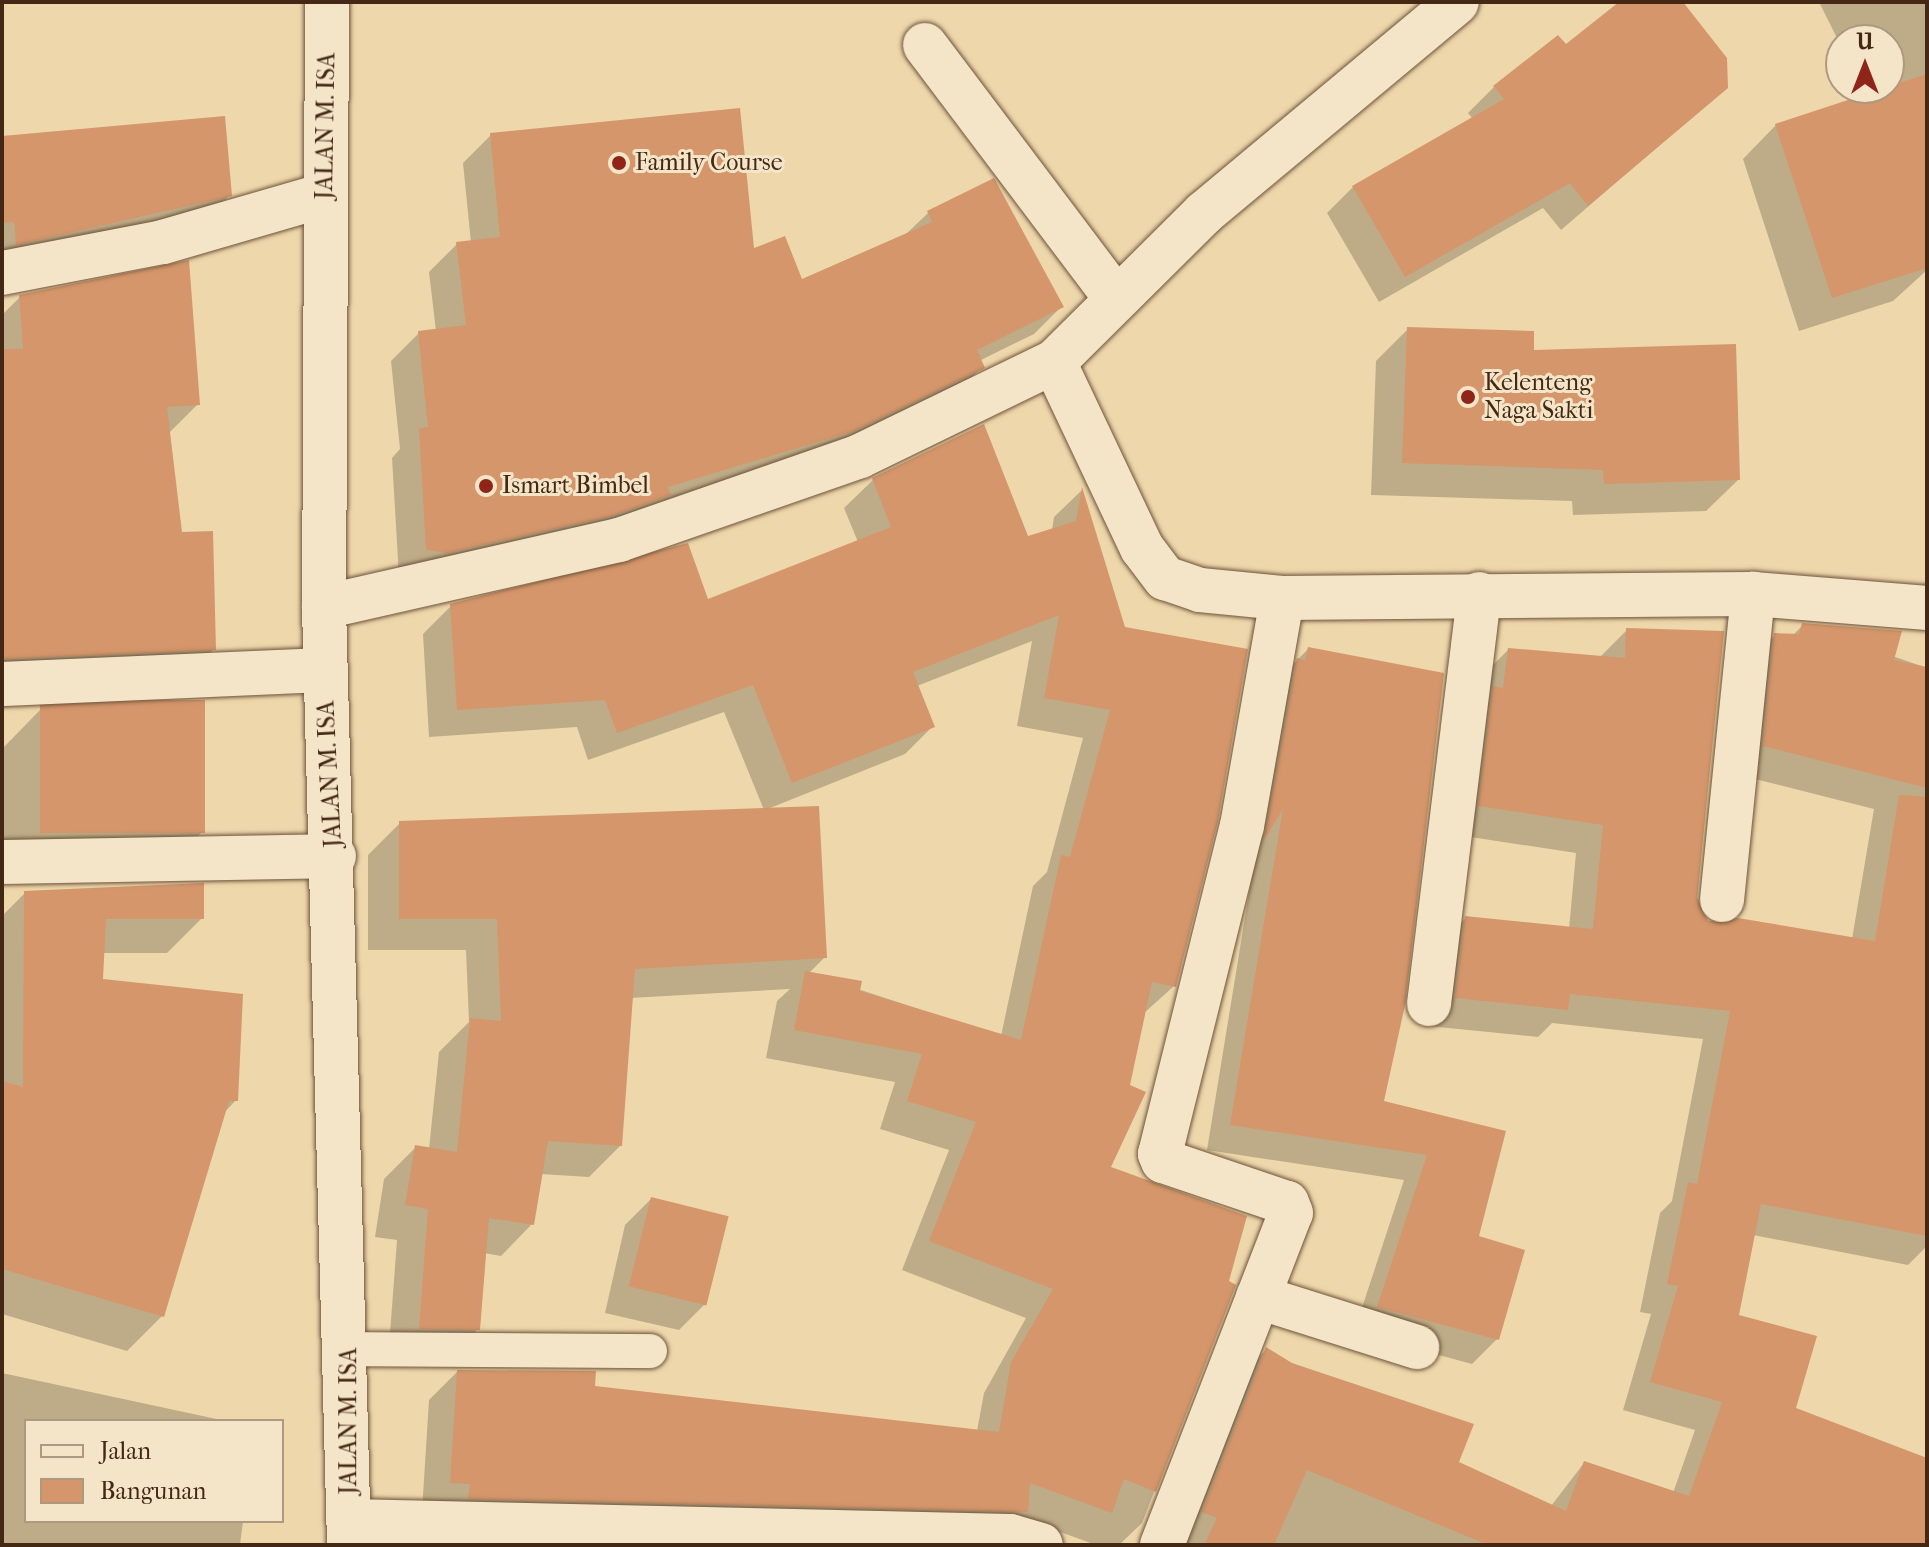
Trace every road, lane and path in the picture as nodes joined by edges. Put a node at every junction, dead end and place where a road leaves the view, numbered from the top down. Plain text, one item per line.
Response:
1 (327, 2) edge
2 (1457, 2) edge
3 (1414, 15) edge
4 (925, 45) dead end
5 (325, 195) junction
6 (2, 273) edge
7 (1115, 297) junction
8 (1054, 362) junction
9 (1479, 594) junction
10 (1753, 594) junction
11 (1282, 598) junction
12 (324, 607) junction
13 (1927, 608) edge
14 (325, 670) junction
15 (2, 684) edge
16 (334, 856) junction
17 (2, 862) edge
18 (1722, 900) dead end
19 (1429, 1004) dead end
20 (1258, 1297) junction
21 (1417, 1347) dead end
22 (349, 1349) junction
23 (650, 1351) dead end
24 (349, 1533) edge
25 (1041, 1545) edge
26 (1162, 1545) edge

1 - 5 street, JALAN M. ISA
2 - 3 street
3 - 7 street
4 - 7 street
5 - 6 street
5 - 12 street, JALAN M. ISA
7 - 8 street
8 - 11 street
8 - 12 street
9 - 10 street
9 - 11 street
9 - 19 street
10 - 13 street
10 - 18 street
11 - 20 street
12 - 14 street, JALAN M. ISA
14 - 15 street
14 - 16 street, JALAN M. ISA
16 - 17 street
16 - 22 street, JALAN M. ISA
20 - 21 street
20 - 26 street
22 - 23 lane
22 - 24 street, JALAN M. ISA
24 - 25 street

